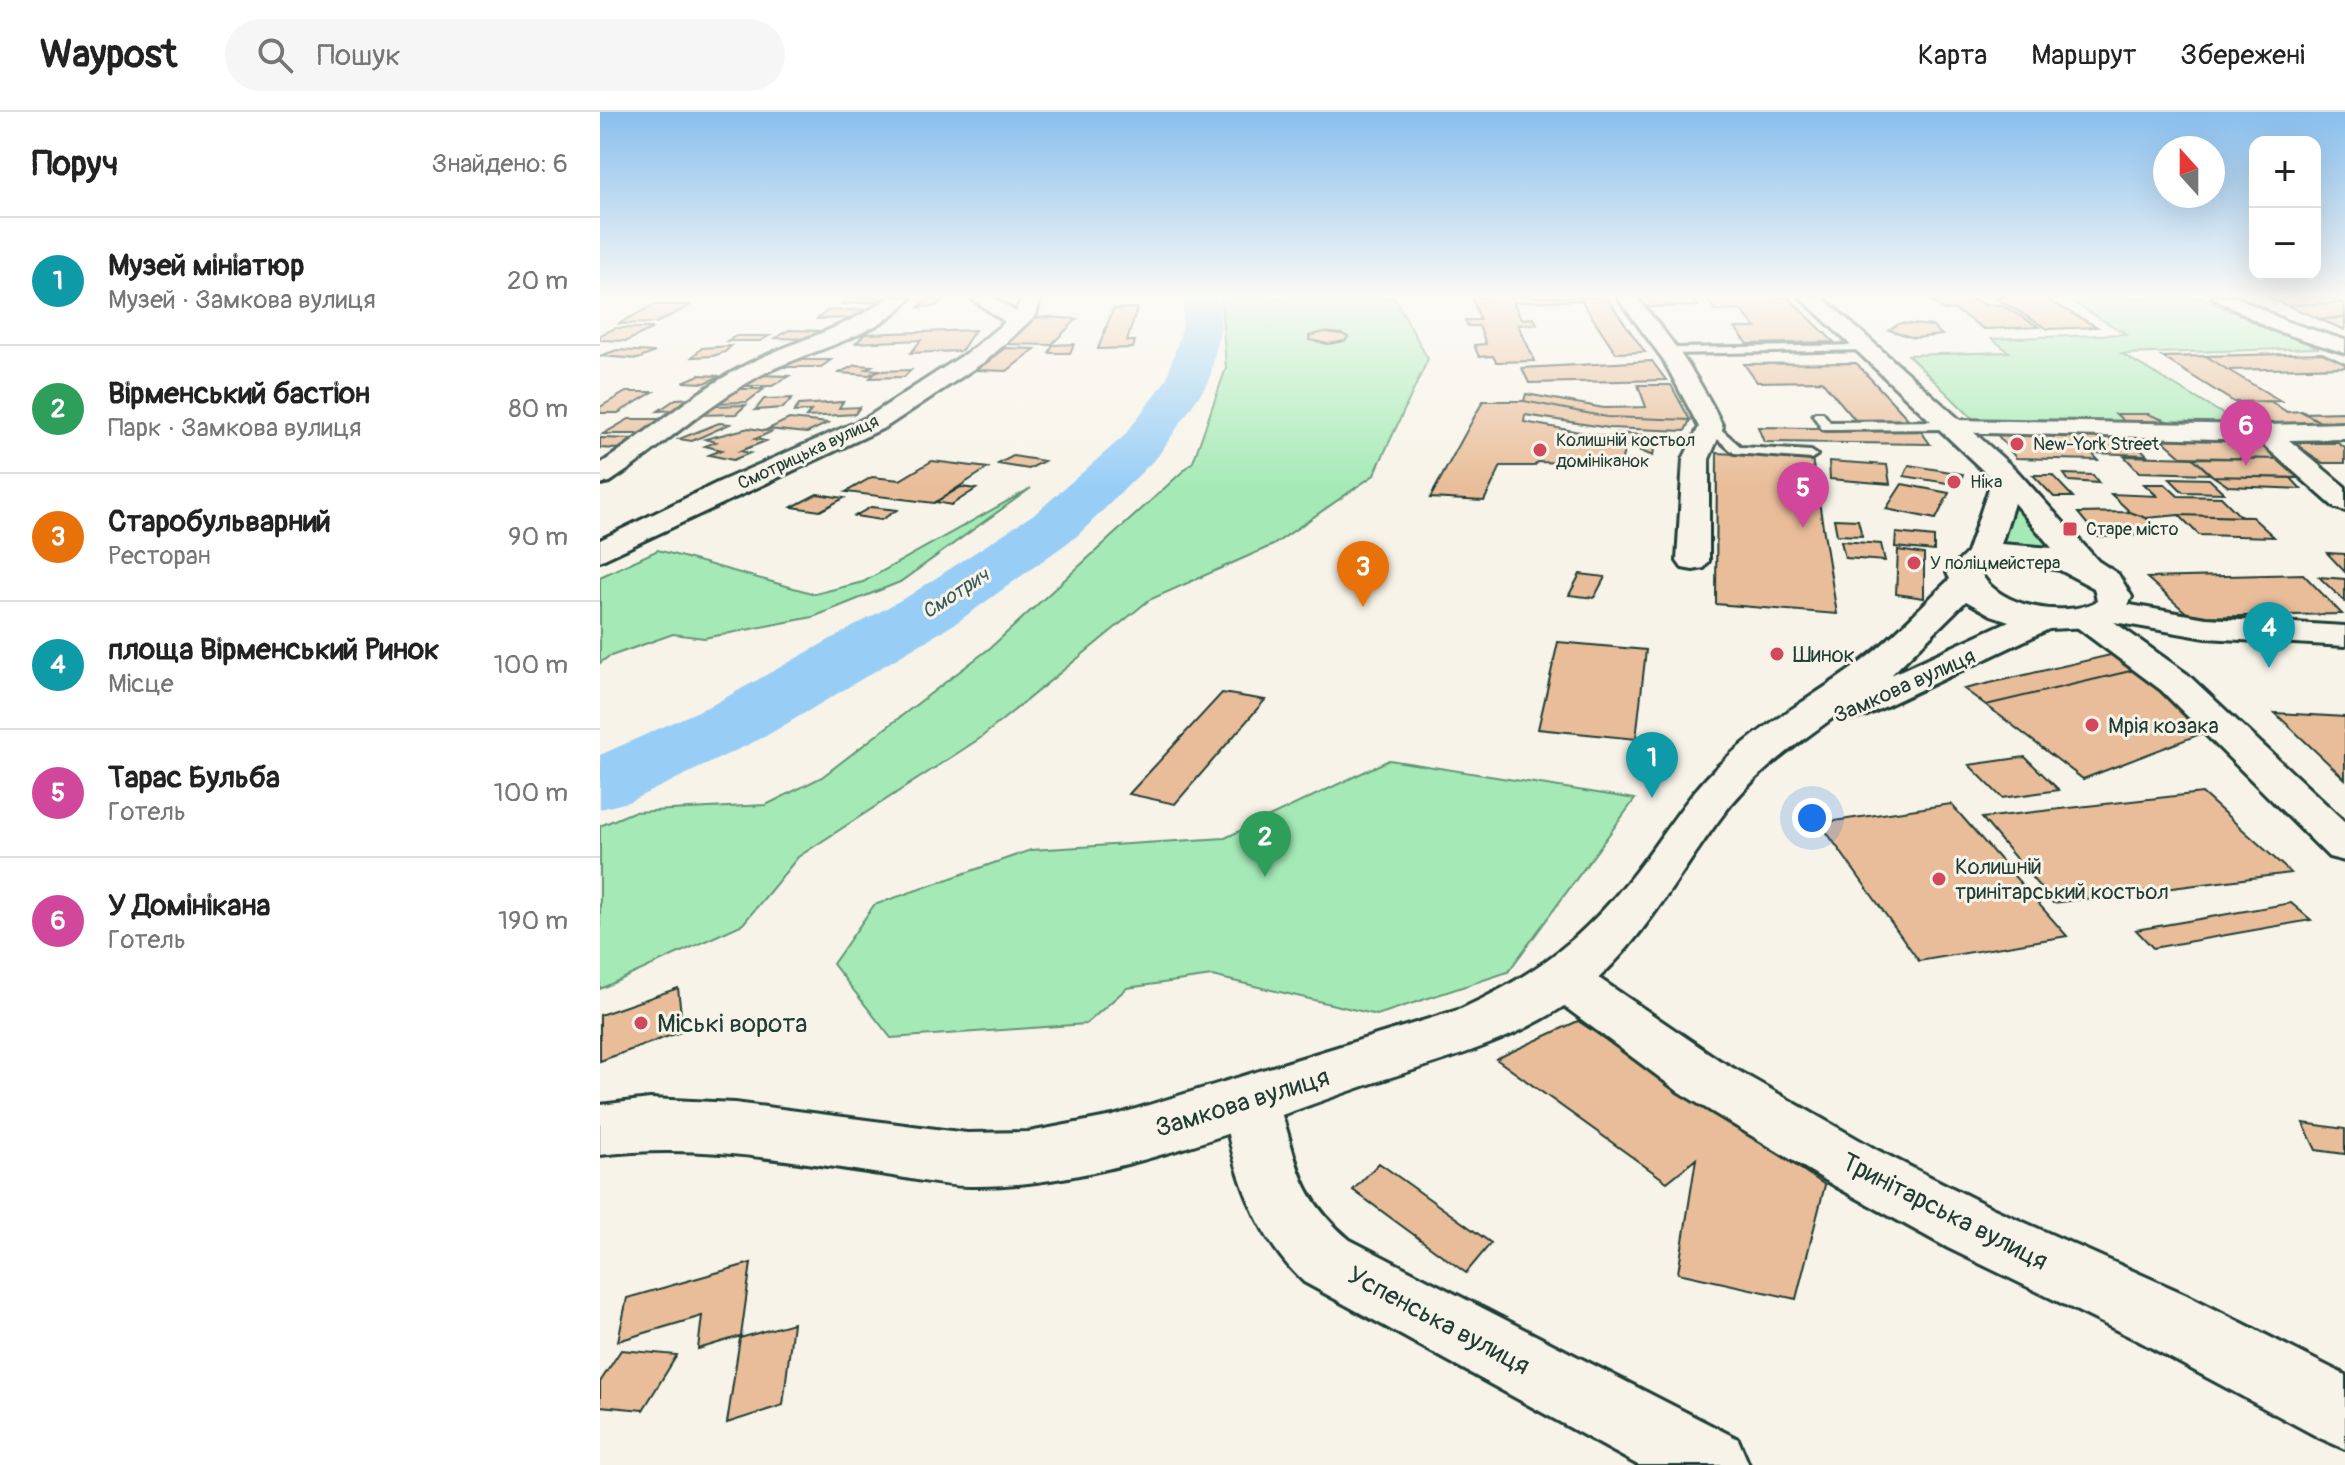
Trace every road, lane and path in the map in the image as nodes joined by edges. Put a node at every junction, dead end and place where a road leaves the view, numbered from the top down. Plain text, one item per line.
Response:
1 (774, 360) edge
2 (972, 360) edge
3 (1677, 360) edge
4 (1879, 360) edge
5 (1819, 415) dead end
6 (1952, 426) junction
7 (1711, 427) junction
8 (2345, 431) edge
9 (2265, 433) junction
10 (1811, 455) dead end
11 (600, 476) edge
12 (2007, 477) junction
13 (2345, 502) edge
14 (600, 552) edge
15 (1693, 561) dead end
16 (2087, 569) junction
17 (1973, 570) junction
18 (2096, 614) junction
19 (2043, 618) junction
20 (2345, 636) edge
21 (1764, 749) junction
22 (2345, 847) edge
23 (1563, 979) junction
24 (1249, 1101) junction
25 (600, 1130) edge
26 (2345, 1413) edge
27 (1712, 1465) edge

1 - 11 street
2 - 14 street, Смотрицька вулиця
3 - 7 street
4 - 6 main road
5 - 6 lane
6 - 9 street
6 - 12 main road
7 - 10 lane
7 - 15 street
8 - 9 street
9 - 13 street
12 - 16 main road
12 - 17 main road
16 - 17 main road
16 - 18 main road
17 - 19 main road
17 - 21 main road, Замкова вулиця
18 - 19 main road
18 - 20 street
18 - 22 street
19 - 21 main road, Замкова вулиця
21 - 23 main road, Замкова вулиця
23 - 24 main road, Замкова вулиця
23 - 26 street, Тринітарська вулиця
24 - 25 main road, Замкова вулиця
24 - 27 street, Успенська вулиця

